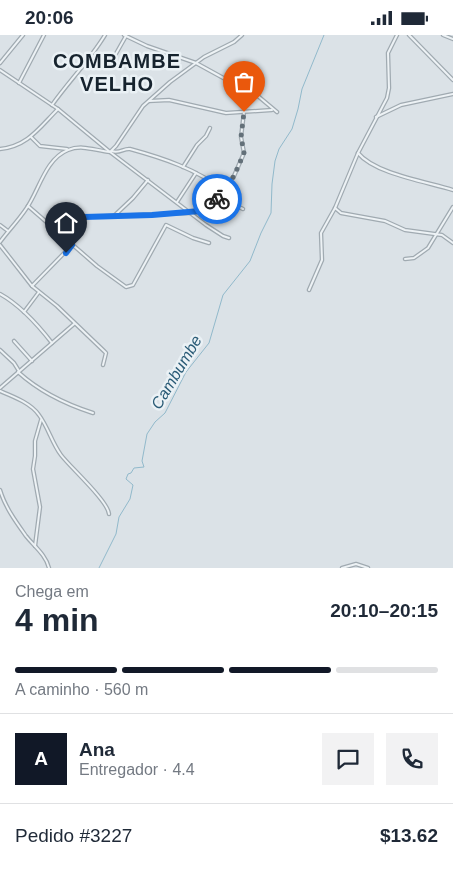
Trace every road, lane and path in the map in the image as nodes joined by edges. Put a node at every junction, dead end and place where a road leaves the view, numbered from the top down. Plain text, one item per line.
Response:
1 (23, 35) edge
2 (44, 35) edge
3 (105, 35) edge
4 (242, 35) edge
5 (397, 35) edge
6 (409, 35) edge
7 (443, 35) edge
8 (125, 36) edge
9 (453, 39) edge
10 (0, 63) edge
11 (196, 63) junction
12 (109, 66) dead end
13 (0, 70) edge
14 (453, 80) edge
15 (19, 83) junction
16 (453, 94) edge
17 (148, 101) junction
18 (52, 105) junction
19 (58, 109) junction
20 (272, 109) junction
21 (244, 112) junction
22 (277, 112) dead end
23 (376, 117) junction
24 (210, 128) dead end
25 (31, 137) junction
26 (0, 149) edge
27 (68, 150) junction
28 (111, 151) junction
29 (358, 153) junction
30 (183, 167) junction
31 (196, 173) junction
32 (148, 180) junction
33 (223, 190) junction
34 (453, 190) edge
35 (177, 202) junction
36 (28, 206) junction
37 (453, 207) edge
38 (334, 208) junction
39 (243, 209) dead end
40 (212, 210) junction
41 (191, 213) junction
42 (114, 216) junction
43 (0, 225) edge
44 (8, 231) junction
45 (58, 232) junction
46 (436, 234) junction
47 (229, 238) dead end
48 (209, 243) dead end
49 (453, 243) edge
50 (0, 244) edge
51 (72, 245) junction
52 (404, 259) dead end
53 (32, 286) junction
54 (309, 290) dead end
55 (39, 292) junction
56 (0, 294) edge
57 (23, 313) junction
58 (74, 324) junction
59 (14, 341) dead end
60 (52, 343) junction
61 (0, 350) edge
62 (32, 361) junction
63 (103, 365) dead end
64 (19, 371) junction
65 (0, 389) edge
66 (93, 413) dead end
67 (41, 419) junction
68 (0, 490) edge
69 (109, 514) dead end
70 (35, 545) junction
71 (50, 568) edge
72 (342, 568) edge
73 (368, 568) edge

1 - 10 street
2 - 15 street
3 - 18 street
4 - 11 street
5 - 23 street
6 - 14 street
7 - 9 street
8 - 11 street
8 - 12 street
11 - 17 street
11 - 20 street
13 - 15 street
15 - 18 street
16 - 23 street
17 - 21 street
17 - 28 street
18 - 19 street
19 - 25 street
19 - 28 street
20 - 21 street
20 - 22 street
21 - 33 street
23 - 29 street
24 - 30 street
25 - 26 street
25 - 27 street
27 - 28 street
27 - 36 street
28 - 30 street
28 - 32 street
29 - 34 street
29 - 38 street
30 - 31 street
31 - 33 street
31 - 35 street
32 - 35 street
32 - 42 street
33 - 40 street
35 - 41 street
36 - 44 street
36 - 45 street
37 - 46 street
38 - 46 street
38 - 54 street
39 - 40 street
40 - 41 street
41 - 42 street
41 - 47 street
42 - 45 street
43 - 44 street
44 - 50 street
45 - 51 street
46 - 49 street
46 - 52 street
48 - 51 street
50 - 53 street
51 - 53 street
53 - 55 street
55 - 57 street
55 - 58 street
56 - 57 street
57 - 60 street
58 - 60 street
58 - 63 street
59 - 62 street
60 - 62 street
61 - 64 street
62 - 64 street
64 - 65 street
64 - 66 street
65 - 67 street
67 - 69 street
67 - 70 street
68 - 70 street
70 - 71 street
72 - 73 street

